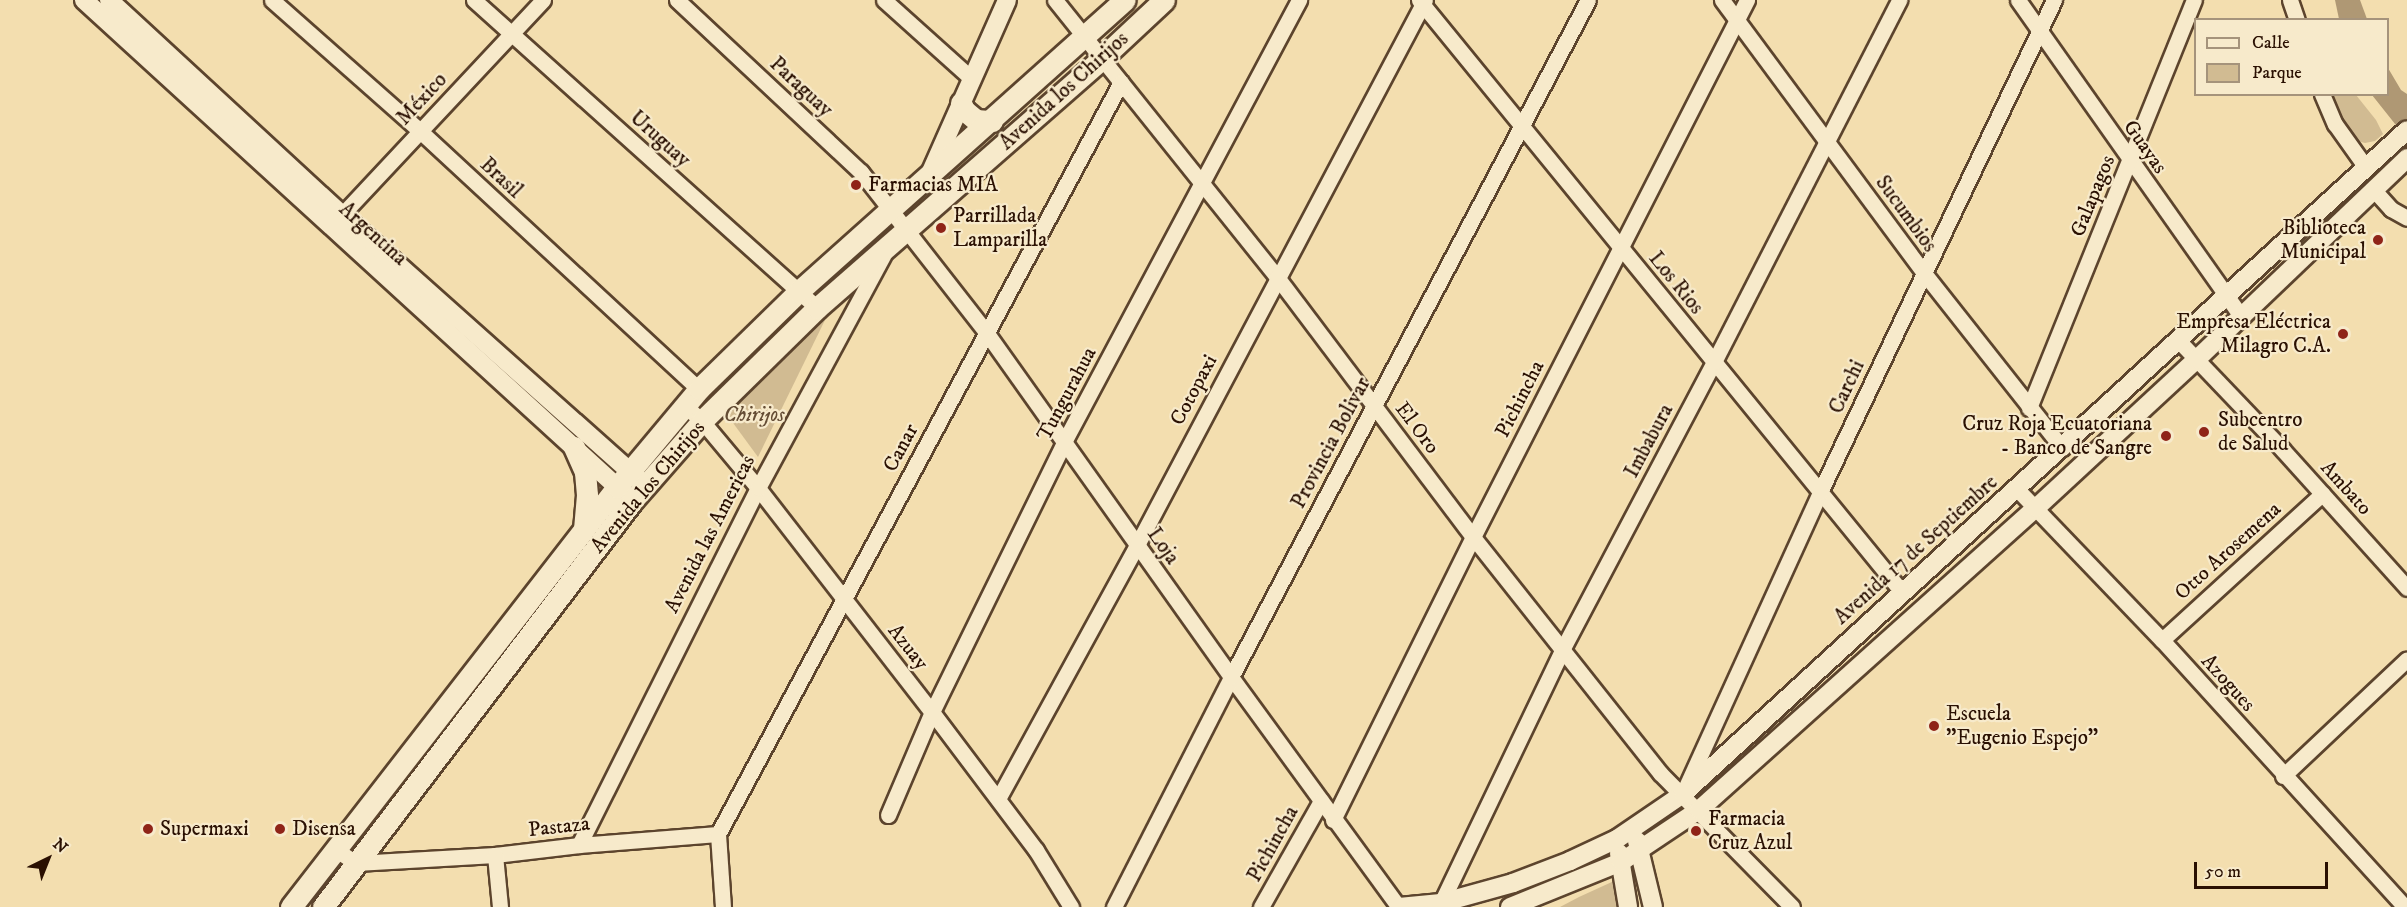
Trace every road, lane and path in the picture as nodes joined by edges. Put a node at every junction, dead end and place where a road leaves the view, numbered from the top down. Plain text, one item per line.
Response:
1 (84, 0) edge
2 (109, 0) edge
3 (272, 0) edge
4 (474, 0) edge
5 (543, 0) edge
6 (677, 0) edge
7 (885, 0) edge
8 (1007, 0) edge
9 (1055, 0) edge
10 (1125, 0) edge
11 (1164, 0) edge
12 (1299, 0) edge
13 (1588, 0) edge
14 (1722, 0) edge
15 (1747, 0) edge
16 (1899, 0) edge
17 (2018, 0) edge
18 (2054, 0) edge
19 (2194, 0) edge
20 (2290, 0) edge
21 (1422, 2) edge
22 (2296, 18) edge
23 (1737, 20) junction
24 (2039, 31) junction
25 (512, 33) junction
26 (1084, 37) junction
27 (1101, 59) junction
28 (972, 79) junction
29 (1121, 82) junction
30 (2323, 96) edge
31 (961, 103) junction
32 (992, 121) junction
33 (1522, 127) junction
34 (2407, 130) edge
35 (420, 131) junction
36 (1826, 141) junction
37 (2407, 158) edge
38 (2130, 162) junction
39 (2366, 165) junction
40 (928, 178) junction
41 (1202, 183) junction
42 (2377, 186) junction
43 (891, 210) junction
44 (2407, 218) edge
45 (337, 220) junction
46 (907, 230) junction
47 (888, 246) junction
48 (1621, 248) junction
49 (1924, 273) junction
50 (1278, 277) junction
51 (798, 292) junction
52 (2226, 298) junction
53 (817, 308) junction
54 (2241, 316) junction
55 (986, 332) junction
56 (2178, 340) junction
57 (2197, 359) junction
58 (1714, 362) junction
59 (699, 390) junction
60 (685, 406) junction
61 (1374, 407) junction
62 (2029, 408) junction
63 (702, 421) junction
64 (1064, 442) junction
65 (574, 447) junction
66 (2062, 448) junction
67 (631, 486) junction
68 (758, 488) junction
69 (2017, 489) junction
70 (1820, 492) junction
71 (2322, 494) junction
72 (2036, 508) junction
73 (584, 529) junction
74 (1473, 537) junction
75 (1137, 544) junction
76 (2407, 588) edge
77 (1902, 592) junction
78 (844, 599) junction
79 (2162, 640) junction
80 (1562, 650) junction
81 (2407, 659) edge
82 (1231, 678) junction
83 (932, 712) junction
84 (2283, 776) junction
85 (1683, 794) junction
86 (998, 799) junction
87 (1321, 801) junction
88 (1700, 810) junction
89 (888, 815) dead end
90 (1333, 820) junction
91 (1633, 828) junction
92 (718, 834) junction
93 (1617, 838) junction
94 (579, 845) junction
95 (335, 849) junction
96 (1641, 851) junction
97 (495, 855) junction
98 (1622, 862) junction
99 (356, 863) junction
100 (1442, 903) junction
101 (291, 907) edge
102 (323, 907) edge
103 (500, 907) edge
104 (723, 907) edge
105 (1071, 907) edge
106 (1114, 907) edge
107 (1261, 907) edge
108 (1399, 907) edge
109 (1510, 907) edge
110 (1628, 907) edge
111 (1653, 907) edge
112 (1792, 907) edge
113 (2405, 907) edge

1 - 45 street, Argentina
2 - 45 street, Argentina
3 - 35 street, Brasil
4 - 25 street, Uruguay
5 - 25 street, México
6 - 43 street, Paraguay
7 - 28 street
8 - 28 street
9 - 26 street, El Oro
10 - 26 main road, Avenida los Chirijos
11 - 27 main road, Avenida los Chirijos
12 - 41 street, Tungurahua
13 - 33 street, Provincia Bolivar
14 - 23 street, Sucumbios
15 - 23 street, Pichincha
16 - 36 street, Imbabura
17 - 24 street, Guayas
18 - 24 street, Carchi
19 - 38 street, Galapagos
20 - 22 street
21 - 33 street, Los Rios
21 - 50 street, Cotopaxi
23 - 36 street, Sucumbios
23 - 48 street, Pichincha
24 - 38 street, Guayas
24 - 49 street, Carchi
25 - 35 street, México
25 - 51 street, Uruguay
26 - 27 street, El Oro
26 - 32 main road, Avenida los Chirijos
27 - 29 street, El Oro
27 - 46 main road, Avenida los Chirijos
28 - 31 street
29 - 41 street, El Oro
29 - 55 street, Canar
30 - 39 street
31 - 32 main road
31 - 40 street
32 - 40 main road, Avenida los Chirijos
33 - 48 street, Los Rios
33 - 61 street, Provincia Bolivar
34 - 39 street, Avenida 17 de Septiembre
35 - 45 street, México
35 - 59 street, Brasil
36 - 49 street, Sucumbios
36 - 58 street, Imbabura
37 - 42 street
38 - 52 street, Guayas
38 - 62 street, Galapagos
39 - 52 street, Avenida 17 de Septiembre
40 - 43 main road, Avenida los Chirijos
41 - 50 street, El Oro
41 - 64 street, Tungurahua
42 - 44 street
42 - 54 street
43 - 46 street, Loja
43 - 51 main road, Avenida los Chirijos
45 - 65 street, Argentina
45 - 67 street, Argentina
46 - 47 main road, Avenida los Chirijos
46 - 55 street, Loja
47 - 53 main road, Avenida los Chirijos
47 - 68 street, Avenida las Americas
48 - 58 street, Los Rios
48 - 74 street, Pichincha
49 - 62 street, Sucumbios
49 - 70 street, Carchi
50 - 61 street, El Oro
50 - 75 street, Cotopaxi
51 - 53 street, Uruguay
51 - 59 main road, Avenida los Chirijos
52 - 54 street, Guayas
52 - 56 street, Avenida 17 de Septiembre
53 - 63 main road, Avenida los Chirijos
54 - 57 street
55 - 64 street, Loja
55 - 78 street, Canar
56 - 57 street, Ambato
56 - 66 street, Avenida 17 de Septiembre
57 - 71 street, Ambato
57 - 72 street
58 - 70 street, Los Rios
58 - 80 street, Imbabura
59 - 60 main road, Avenida los Chirijos
60 - 63 street
60 - 67 main road, Avenida los Chirijos
61 - 74 street, El Oro
61 - 82 street, Provincia Bolivar
62 - 66 street, Sucumbios
63 - 67 main road, Avenida los Chirijos
63 - 68 street, Azuay
64 - 75 street, Loja
64 - 83 street, Tungurahua
65 - 67 street, Argentina
65 - 73 main road
66 - 69 street, Avenida 17 de Septiembre
67 - 73 main road, Avenida los Chirijos
67 - 99 main road, Avenida los Chirijos
68 - 78 street, Azuay
68 - 94 street, Avenida las Americas
69 - 72 street, Azogues
69 - 77 street, Avenida 17 de Septiembre
70 - 77 street, Los Rios
70 - 85 street, Carchi
71 - 76 street, Ambato
71 - 79 street, Otto Arosemena
72 - 79 street, Azogues
72 - 88 street
73 - 95 main road, Avenida los Chirijos
74 - 80 street, El Oro
74 - 90 street, Pichincha
75 - 82 street, Loja
75 - 86 street, Cotopaxi
77 - 85 street, Avenida 17 de Septiembre
78 - 83 street, Azuay
78 - 92 street, Canar
79 - 84 street, Azogues
80 - 85 street, El Oro
80 - 100 street, Imbabura
81 - 84 street
82 - 87 street, Loja
82 - 106 street, Provincia Bolivar
83 - 86 street, Azuay
83 - 89 street, Tungurahua
84 - 113 street, Azogues
85 - 88 street, El Oro
85 - 91 street, Avenida 17 de Septiembre
86 - 105 street, Azuay
87 - 90 street, Loja
87 - 107 street, Pichincha
88 - 96 street
88 - 112 street, El Oro
90 - 108 street, Loja
91 - 93 street, Avenida 17 de Septiembre
91 - 96 street
92 - 94 street, Pastaza
92 - 104 street
93 - 98 street
93 - 100 street, Avenida 17 de Septiembre
94 - 97 street, Pastaza
95 - 99 street
95 - 101 main road, Avenida los Chirijos
96 - 98 street
96 - 111 street
97 - 99 street, Pastaza
97 - 103 street
98 - 109 street
98 - 110 street
99 - 102 main road, Avenida los Chirijos
100 - 108 street, Avenida 17 de Septiembre

